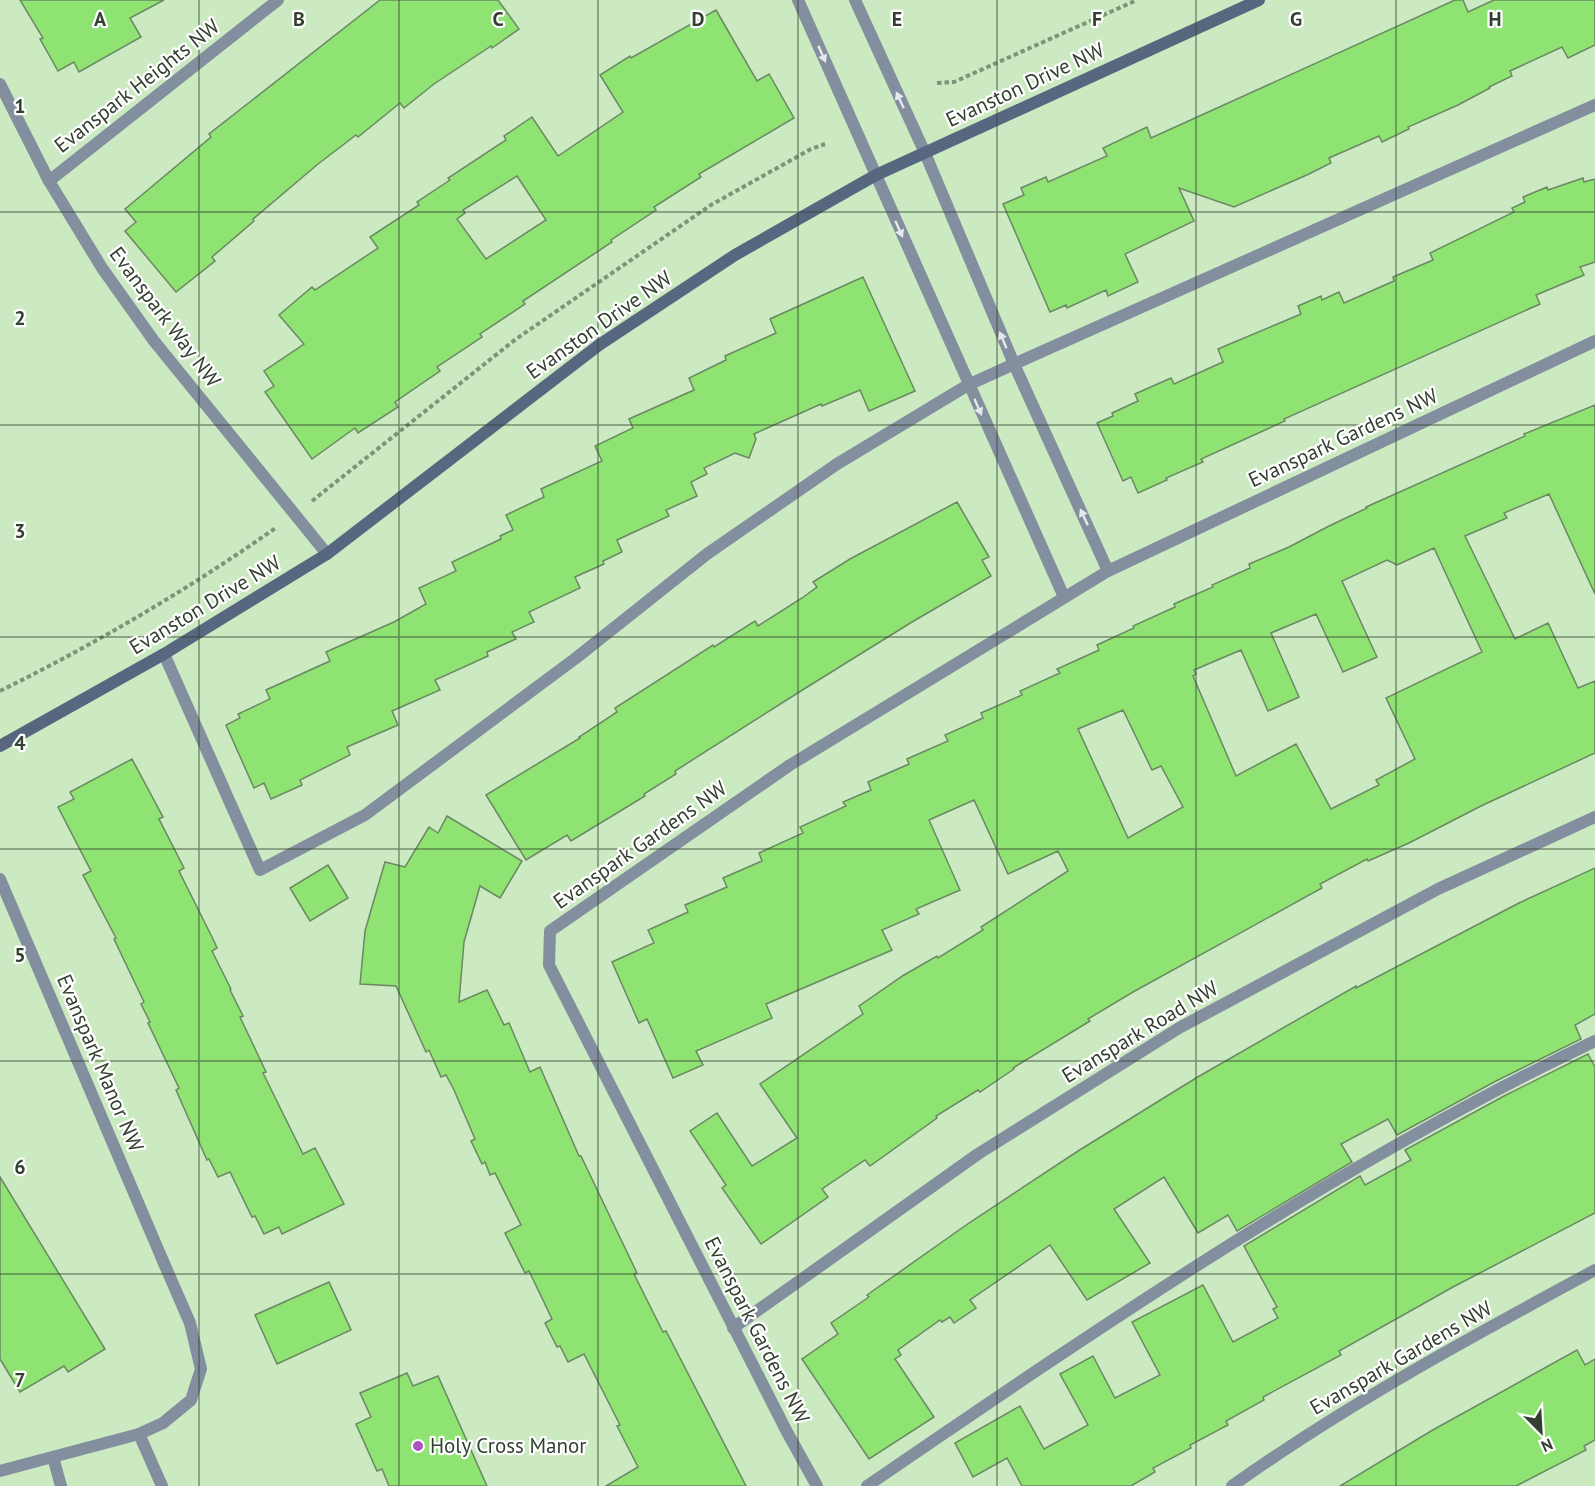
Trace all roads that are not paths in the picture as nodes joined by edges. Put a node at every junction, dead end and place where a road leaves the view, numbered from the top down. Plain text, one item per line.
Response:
1 (278, 0) edge
2 (798, 0) edge
3 (855, 0) edge
4 (1259, 0) edge
5 (0, 84) edge
6 (1595, 105) edge
7 (925, 153) junction
8 (876, 175) junction
9 (49, 181) junction
10 (1595, 341) edge
11 (1014, 364) junction
12 (968, 385) junction
13 (327, 554) junction
14 (1108, 571) junction
15 (1064, 597) junction
16 (165, 654) junction
17 (0, 746) edge
18 (1595, 817) edge
19 (0, 879) edge
20 (1595, 1041) edge
21 (1595, 1270) edge
22 (733, 1328) junction
23 (139, 1434) junction
24 (53, 1457) junction
25 (0, 1471) edge
26 (61, 1486) edge
27 (162, 1486) edge
28 (817, 1486) edge
29 (867, 1486) edge
30 (1232, 1486) edge

1 - 9 street, Evanspark Heights NW
2 -> 8 street
7 -> 3 street
4 - 7 street, Evanston Drive NW
5 - 9 street, Evanspark Way NW
6 - 11 street
7 - 8 street, Evanston Drive NW
11 -> 7 street
8 -> 12 street
8 - 13 street, Evanston Drive NW
9 - 13 street, Evanspark Way NW
10 - 14 street, Evanspark Gardens NW
11 - 12 street
14 -> 11 street
12 -> 15 street
12 - 16 street
13 - 16 street, Evanston Drive NW
14 - 15 street, Evanspark Gardens NW
15 - 22 street, Evanspark Gardens NW
16 - 17 street, Evanston Drive NW
18 - 22 street, Evanspark Road NW
19 - 23 street, Evanspark Manor NW
20 - 29 street
21 - 30 street, Evanspark Gardens NW
22 - 28 street, Evanspark Gardens NW
23 - 24 street, Evanspark Manor NW
23 - 27 street
24 - 25 street, Evanspark Manor NW
24 - 26 street

